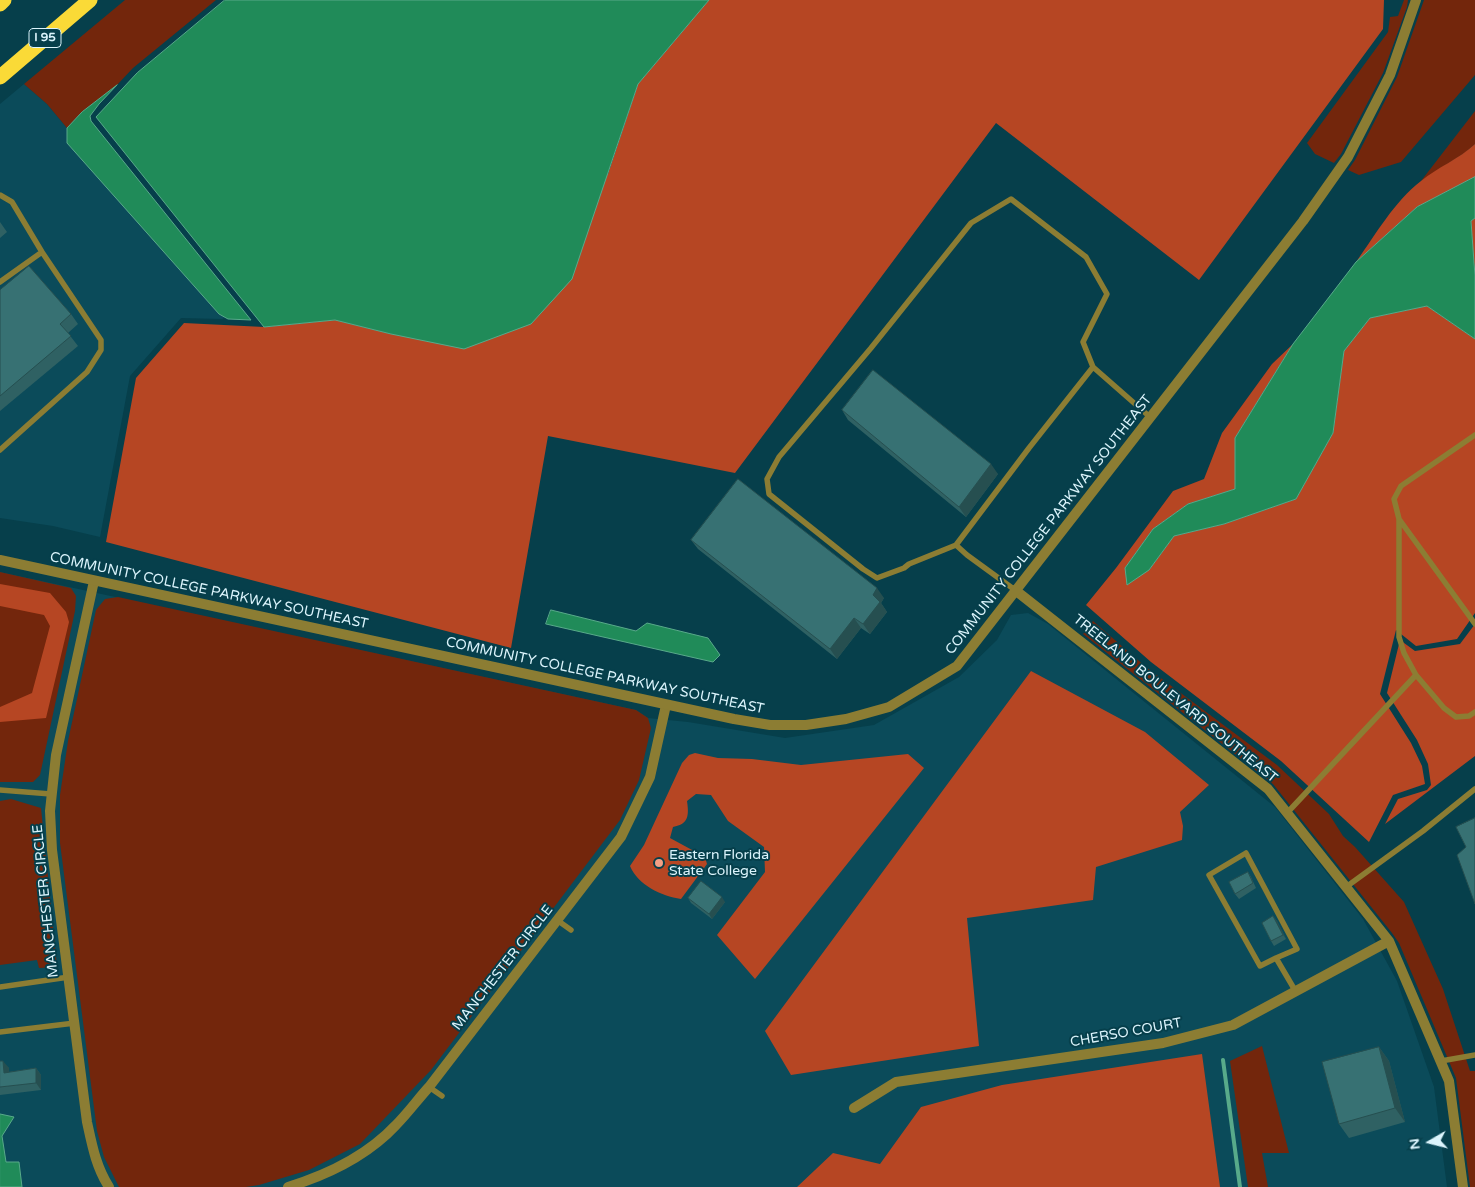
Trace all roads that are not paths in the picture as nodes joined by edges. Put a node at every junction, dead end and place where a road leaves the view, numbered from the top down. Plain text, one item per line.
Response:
1 (4, 0) edge
2 (90, 0) edge
3 (1416, 0) edge
4 (0, 4) edge
5 (0, 77) edge
6 (0, 195) edge
7 (42, 252) junction
8 (0, 282) edge
9 (1093, 367) junction
10 (1150, 417) junction
11 (1475, 435) edge
12 (0, 450) edge
13 (1399, 519) junction
14 (956, 545) junction
15 (0, 560) edge
16 (94, 581) junction
17 (1015, 590) junction
18 (1475, 624) edge
19 (1416, 675) junction
20 (666, 706) junction
21 (1475, 712) edge
22 (1475, 789) edge
23 (0, 790) edge
24 (51, 794) junction
25 (1287, 813) junction
26 (1346, 887) junction
27 (557, 920) junction
28 (571, 930) dead end
29 (1389, 942) junction
30 (1276, 958) junction
31 (69, 977) junction
32 (0, 987) edge
33 (1296, 992) junction
34 (75, 1023) junction
35 (0, 1032) edge
36 (1475, 1055) edge
37 (1441, 1061) junction
38 (429, 1087) junction
39 (442, 1096) dead end
40 (854, 1108) dead end
41 (109, 1187) edge
42 (288, 1187) edge
43 (1463, 1187) edge

1 - 4 highway
2 - 5 highway, I 95
3 - 10 street, COMMUNITY COLLEGE PARKWAY SOUTHEAST
6 - 7 lane
7 - 8 lane
7 - 12 lane
9 - 10 lane
9 - 14 lane
9 - 14 lane
10 - 17 street, COMMUNITY COLLEGE PARKWAY SOUTHEAST
11 - 13 lane
13 - 18 lane
13 - 19 lane
14 - 17 lane
15 - 16 street, COMMUNITY COLLEGE PARKWAY SOUTHEAST
16 - 20 street, COMMUNITY COLLEGE PARKWAY SOUTHEAST
16 - 24 street, MANCHESTER CIRCLE
17 - 20 street, COMMUNITY COLLEGE PARKWAY SOUTHEAST
17 - 25 street, TREELAND BOULEVARD SOUTHEAST
19 - 21 lane
19 - 25 lane
20 - 27 street, MANCHESTER CIRCLE
22 - 26 lane
23 - 24 lane
24 - 31 street, MANCHESTER CIRCLE
25 - 26 street, TREELAND BOULEVARD SOUTHEAST
26 - 29 street, TREELAND BOULEVARD SOUTHEAST
27 - 28 lane
27 - 38 street, MANCHESTER CIRCLE
29 - 33 street, CHERSO COURT
29 - 37 street, TREELAND BOULEVARD SOUTHEAST
30 - 30 lane
30 - 33 lane
31 - 32 lane
31 - 34 street, MANCHESTER CIRCLE
33 - 40 street, CHERSO COURT
34 - 35 lane
34 - 41 street, MANCHESTER CIRCLE
36 - 37 lane
37 - 43 street, TREELAND BOULEVARD SOUTHEAST
38 - 39 lane
38 - 42 street, MANCHESTER CIRCLE

